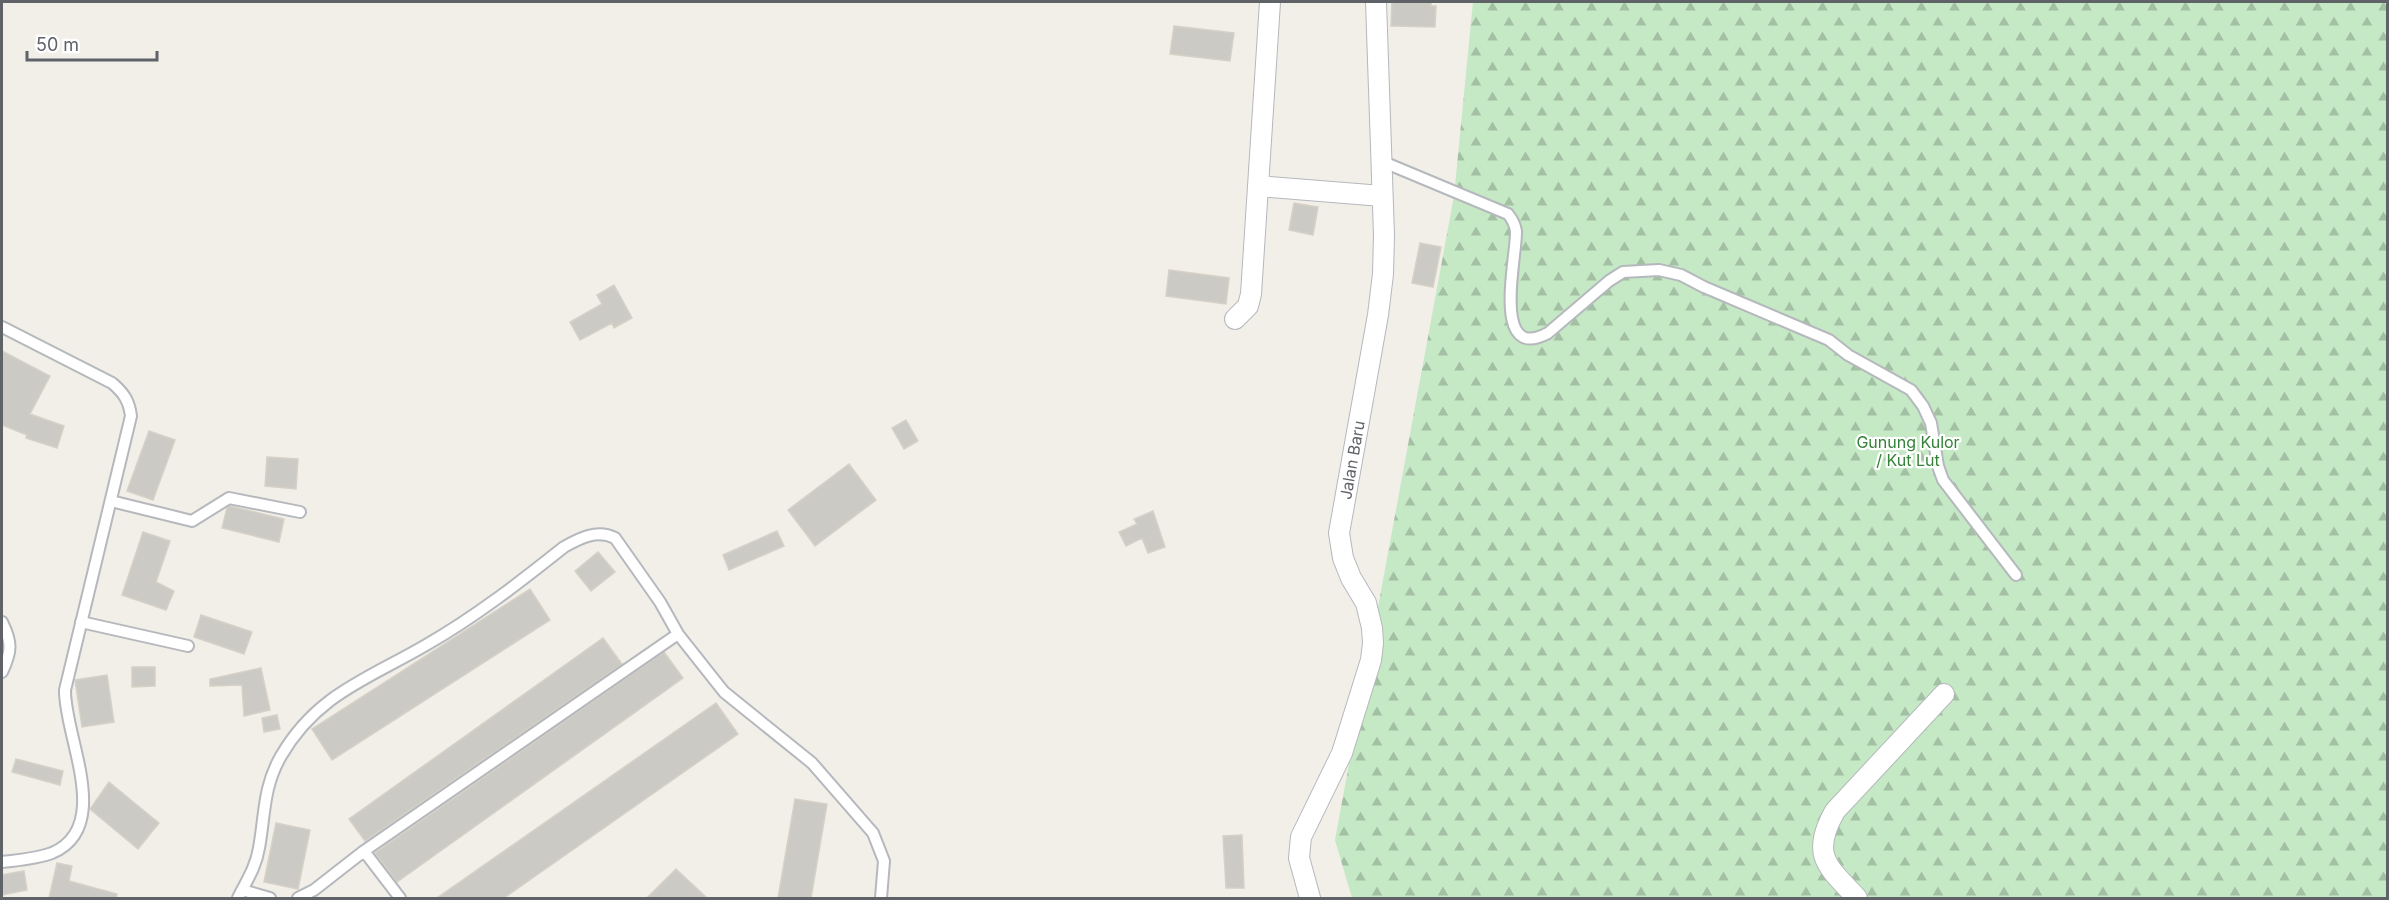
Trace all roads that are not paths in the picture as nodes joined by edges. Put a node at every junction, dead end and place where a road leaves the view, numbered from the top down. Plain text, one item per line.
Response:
1 (1270, 2) edge
2 (1376, 2) edge
3 (1381, 161) junction
4 (1258, 186) junction
5 (1382, 196) junction
6 (1235, 319) dead end
7 (2, 327) edge
8 (111, 501) junction
9 (300, 512) dead end
10 (2016, 575) dead end
11 (81, 621) junction
12 (2, 622) edge
13 (678, 634) junction
14 (188, 646) dead end
15 (2, 672) edge
16 (1944, 694) dead end
17 (364, 851) junction
18 (2, 862) edge
19 (240, 894) edge
20 (270, 898) edge
21 (298, 898) edge
22 (400, 898) edge
23 (881, 898) edge
24 (1310, 898) edge
25 (1857, 898) edge

1 - 4 street
2 - 3 street, Jalan Baru
3 - 5 street, Jalan Baru
3 - 10 lane
4 - 5 street
4 - 6 street
5 - 24 street, Jalan Baru
7 - 8 lane
8 - 9 lane
8 - 11 lane
11 - 14 lane
11 - 18 lane
12 - 15 lane
13 - 17 lane
13 - 19 lane
13 - 23 lane
16 - 25 street
17 - 21 lane
17 - 22 lane
19 - 20 lane

